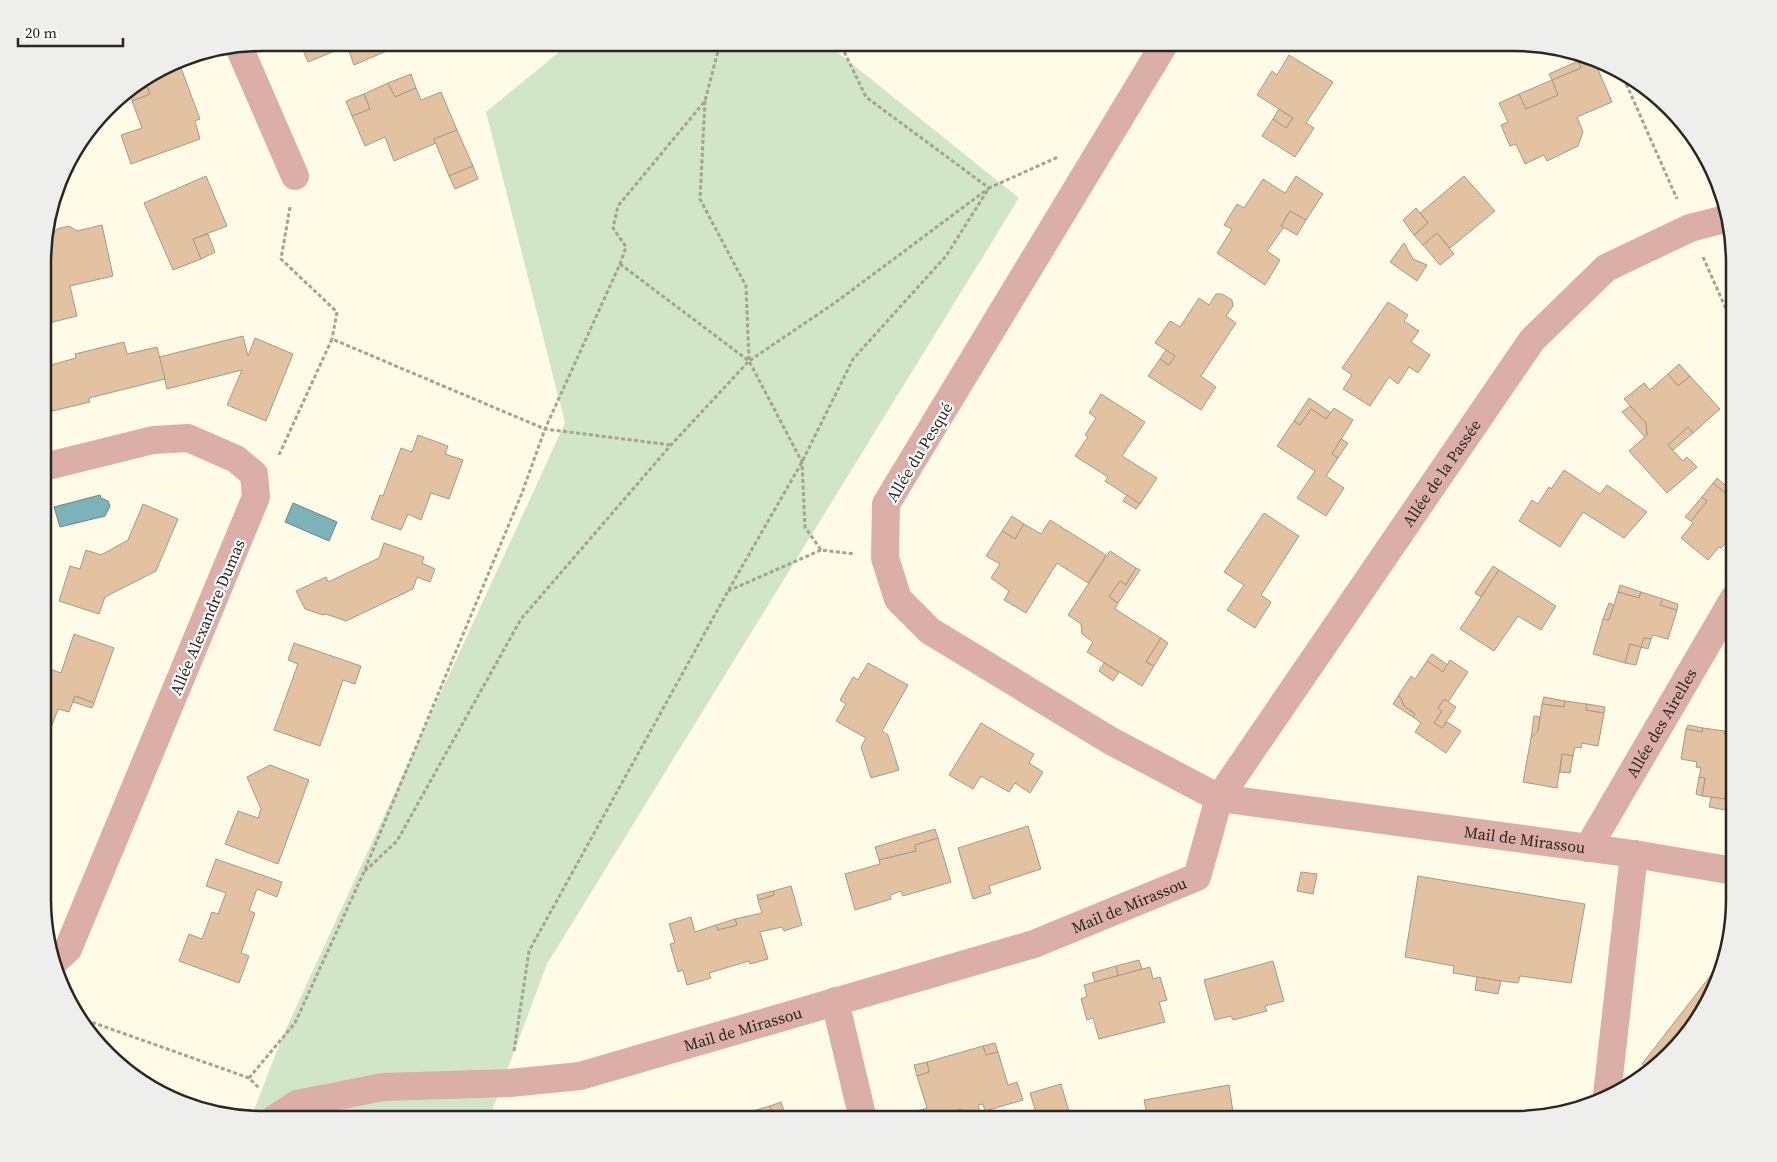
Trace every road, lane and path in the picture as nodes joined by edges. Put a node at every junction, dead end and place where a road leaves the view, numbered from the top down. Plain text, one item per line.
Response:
1 (718, 51) edge
2 (844, 51) edge
3 (1160, 51) edge
4 (241, 53) edge
5 (704, 101) junction
6 (1058, 157) dead end
7 (295, 176) joint
8 (988, 188) junction
9 (1722, 220) edge
10 (620, 264) junction
11 (332, 339) junction
12 (748, 361) junction
13 (545, 429) junction
14 (671, 445) junction
15 (802, 462) junction
16 (51, 465) edge
17 (254, 474) junction
18 (821, 550) junction
19 (885, 558) junction
20 (728, 591) junction
21 (1726, 612) edge
22 (1219, 798) junction
23 (1588, 848) junction
24 (1634, 854) junction
25 (1726, 870) edge
26 (363, 874) junction
27 (59, 957) edge
28 (835, 1001) junction
29 (90, 1022) edge
30 (249, 1078) junction
31 (510, 1084) junction
32 (1608, 1089) edge
33 (274, 1111) edge
34 (286, 1111) edge
35 (861, 1111) edge

1 - 5 path
2 - 8 path
3 - 19 street, Allée du Pesqué
4 - 7 street
5 - 10 path
5 - 12 path
6 - 8 path
7 - 11 path
8 - 12 path
8 - 15 path
9 - 22 street, Allée de la Passée
10 - 12 path
10 - 13 path
11 - 13 path
11 - 17 path
12 - 14 path
12 - 15 path
13 - 14 path
13 - 26 path
14 - 26 path
15 - 18 path
15 - 20 path
16 - 17 street
17 - 27 street, Allée Alexandre Dumas
18 - 19 path
18 - 20 path
19 - 22 street, Allée du Pesqué
20 - 31 path
21 - 23 street, Allée des Airelles
22 - 23 street, Mail de Mirassou
22 - 28 street, Mail de Mirassou
23 - 24 street, Mail de Mirassou
24 - 25 street, Mail de Mirassou
24 - 32 street
26 - 30 path
28 - 31 street, Mail de Mirassou
28 - 35 street
29 - 30 path
30 - 33 path
31 - 34 street, Mail de Mirassou

